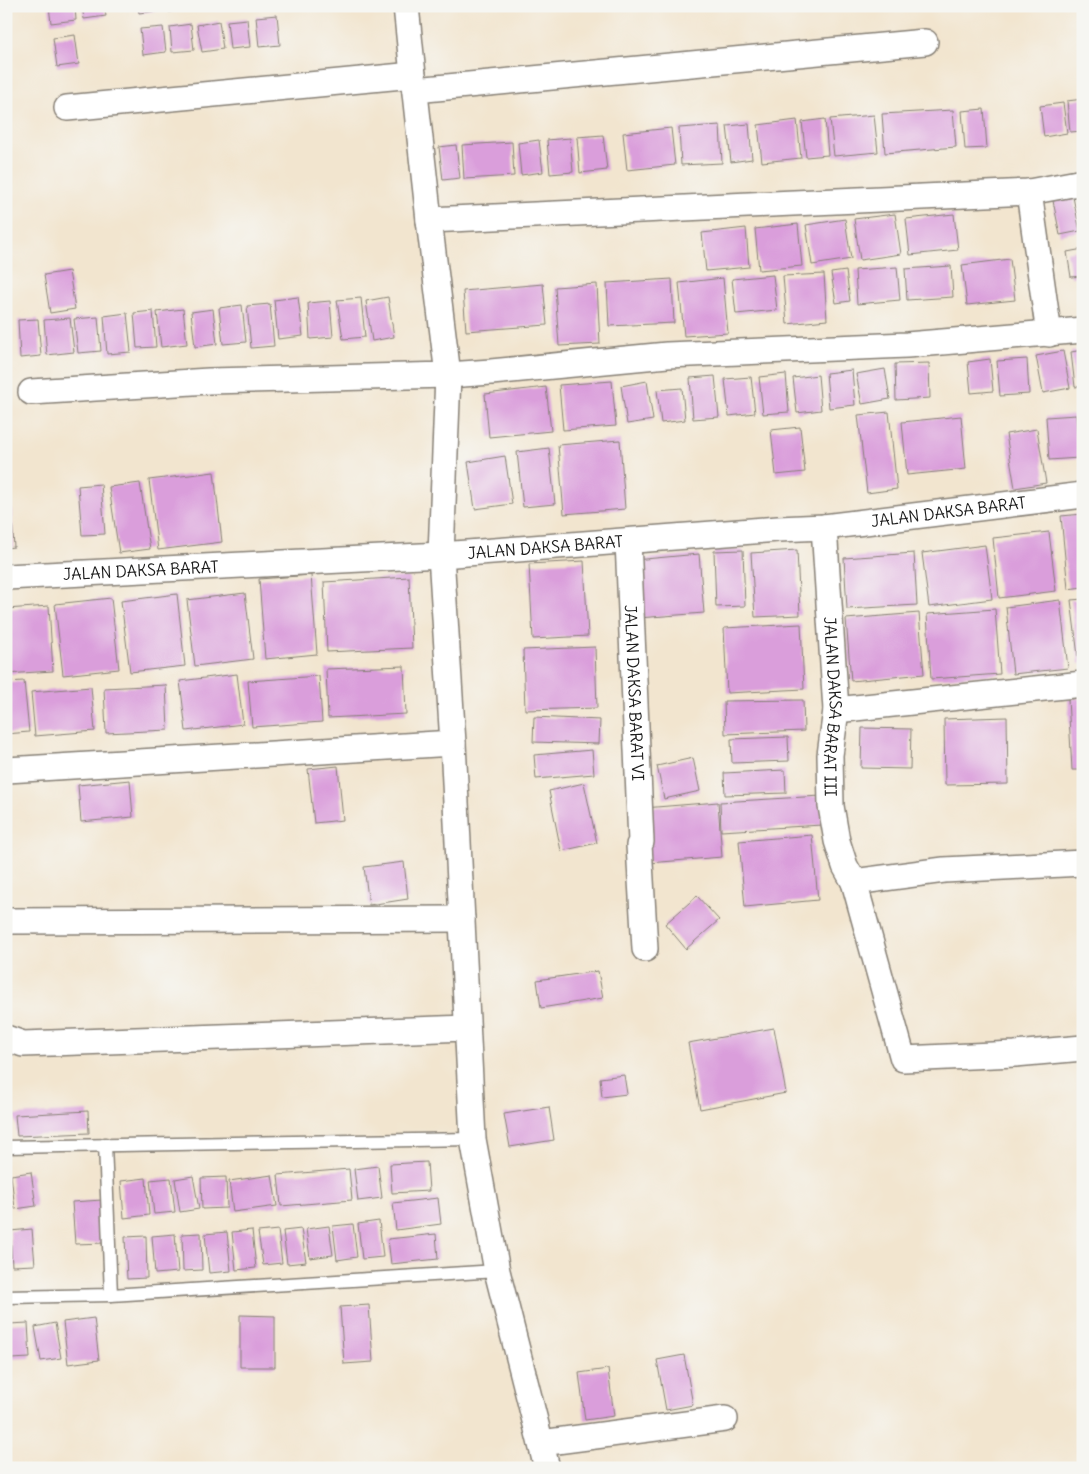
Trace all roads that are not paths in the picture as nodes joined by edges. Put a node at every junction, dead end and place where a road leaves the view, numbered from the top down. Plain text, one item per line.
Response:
1 (406, 6) edge
2 (925, 42) dead end
3 (414, 83) junction
4 (67, 108) dead end
5 (1083, 182) edge
6 (1029, 192) junction
7 (428, 220) junction
8 (1083, 330) edge
9 (1048, 334) junction
10 (448, 375) junction
11 (31, 392) dead end
12 (1083, 495) edge
13 (824, 527) junction
14 (628, 541) junction
15 (441, 555) junction
16 (6, 577) edge
17 (1083, 684) edge
18 (836, 710) junction
19 (453, 743) junction
20 (7, 770) edge
21 (1083, 863) edge
22 (854, 882) junction
23 (462, 919) junction
24 (6, 923) edge
25 (645, 949) dead end
26 (467, 1028) junction
27 (6, 1038) edge
28 (1083, 1048) edge
29 (473, 1139) junction
30 (105, 1144) junction
31 (6, 1147) edge
32 (497, 1271) junction
33 (111, 1295) junction
34 (6, 1297) edge
35 (725, 1419) dead end
36 (541, 1443) junction
37 (548, 1468) edge

1 - 3 street
2 - 3 street
3 - 4 street
3 - 7 street
5 - 6 street
6 - 7 street
6 - 9 street
7 - 10 street
8 - 9 street
9 - 10 street
10 - 11 street
10 - 15 street
12 - 13 street, JALAN DAKSA BARAT
13 - 14 street, JALAN DAKSA BARAT
13 - 18 street, JALAN DAKSA BARAT III
14 - 15 street, JALAN DAKSA BARAT
14 - 25 street, JALAN DAKSA BARAT VI
15 - 16 street, JALAN DAKSA BARAT
15 - 19 street
17 - 18 street
18 - 22 street, JALAN DAKSA BARAT III
19 - 20 street
19 - 23 street
21 - 22 street
22 - 28 street, JALAN DAKSA BARAT III
23 - 24 street
23 - 26 street
26 - 27 street
26 - 29 street
29 - 30 lane
29 - 32 street
30 - 31 lane
30 - 33 lane
32 - 33 lane
32 - 36 street
33 - 34 lane
35 - 36 street
36 - 37 street

